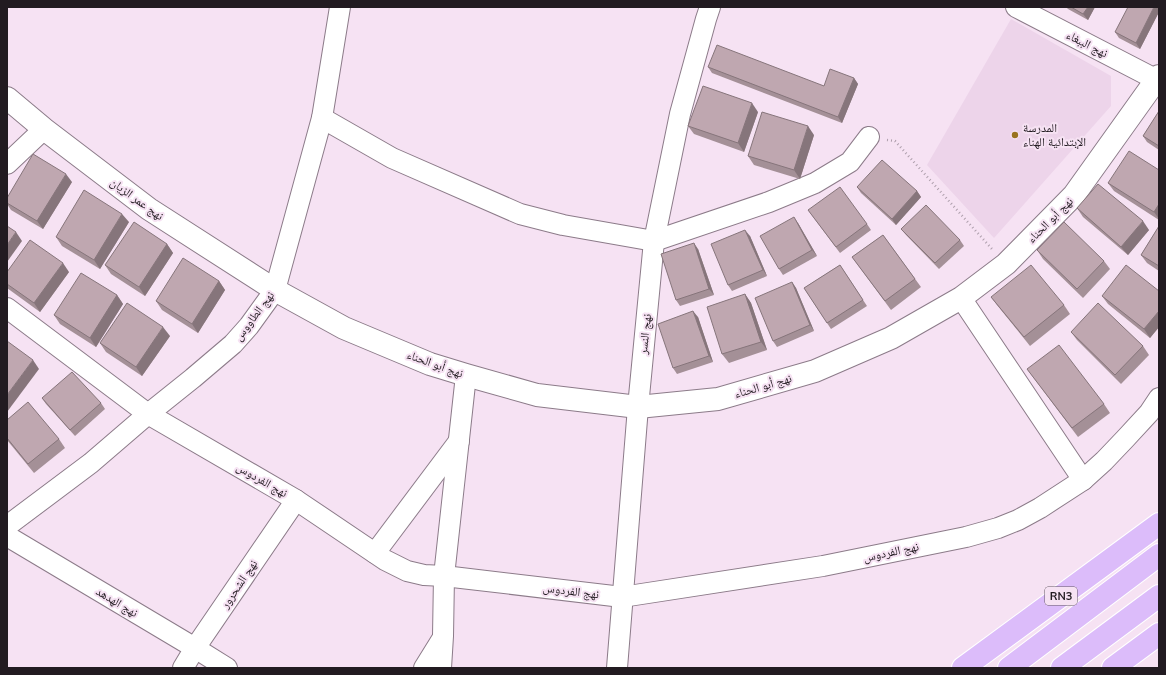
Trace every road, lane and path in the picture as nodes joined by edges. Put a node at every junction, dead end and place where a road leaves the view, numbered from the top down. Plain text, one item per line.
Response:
1 (340, 7) edge
2 (710, 7) edge
3 (1016, 7) edge
4 (1046, 14) edge
5 (1158, 79) edge
6 (7, 98) edge
7 (322, 118) junction
8 (44, 130) junction
9 (869, 137) joint
10 (7, 164) edge
11 (654, 241) junction
12 (1006, 264) junction
13 (275, 290) junction
14 (961, 298) junction
15 (7, 308) edge
16 (466, 375) junction
17 (1159, 398) edge
18 (638, 407) junction
19 (148, 414) junction
20 (459, 441) junction
21 (1083, 480) junction
22 (296, 500) junction
23 (1159, 524) edge
24 (7, 526) edge
25 (7, 536) edge
26 (375, 552) junction
27 (1159, 555) edge
28 (444, 576) junction
29 (1159, 596) edge
30 (622, 597) junction
31 (1159, 634) edge
32 (443, 636) junction
33 (195, 648) junction
34 (183, 668) edge
35 (227, 668) edge
36 (424, 668) edge
37 (441, 668) edge
38 (617, 668) edge
39 (963, 668) edge
40 (1010, 668) edge
41 (1062, 668) edge
42 (1113, 668) edge

1 - 7 street, نهج الطاووس
2 - 11 street, نهج النسر
3 - 4 street, نهج الببغاء
4 - 5 street, نهج الببغاء
5 - 12 street, نهج أبو الحناء
6 - 8 street, نهج عمر الزيان
7 - 11 street
7 - 13 street, نهج الطاووس
8 - 10 street
8 - 13 street, نهج عمر الزيان
9 - 11 street
9 - 12 path
11 - 18 street, نهج النسر
12 - 14 street, نهج أبو الحناء
13 - 16 street, نهج أبو الحناء
13 - 19 street, نهج الطاووس
14 - 18 street, نهج أبو الحناء
14 - 21 street
15 - 19 street, نهج الفردوس
16 - 18 street, نهج أبو الحناء
16 - 20 street
17 - 21 street, نهج الفردوس
18 - 30 street, نهج النسر
19 - 22 street, نهج الفردوس
19 - 24 street, نهج الطاووس
20 - 26 street
20 - 28 street
21 - 30 street, نهج الفردوس
22 - 26 street, نهج الفردوس
22 - 33 street, نهج الشحرور
23 - 39 highway, RN3
25 - 33 street, نهج الهدهد
26 - 28 street, نهج الفردوس
27 - 40 highway
28 - 30 street, نهج الفردوس
28 - 32 street
29 - 41 highway
30 - 38 street, نهج النسر
31 - 42 highway
32 - 36 street
32 - 37 street
33 - 34 street, نهج الشحرور
33 - 35 street, نهج الهدهد

